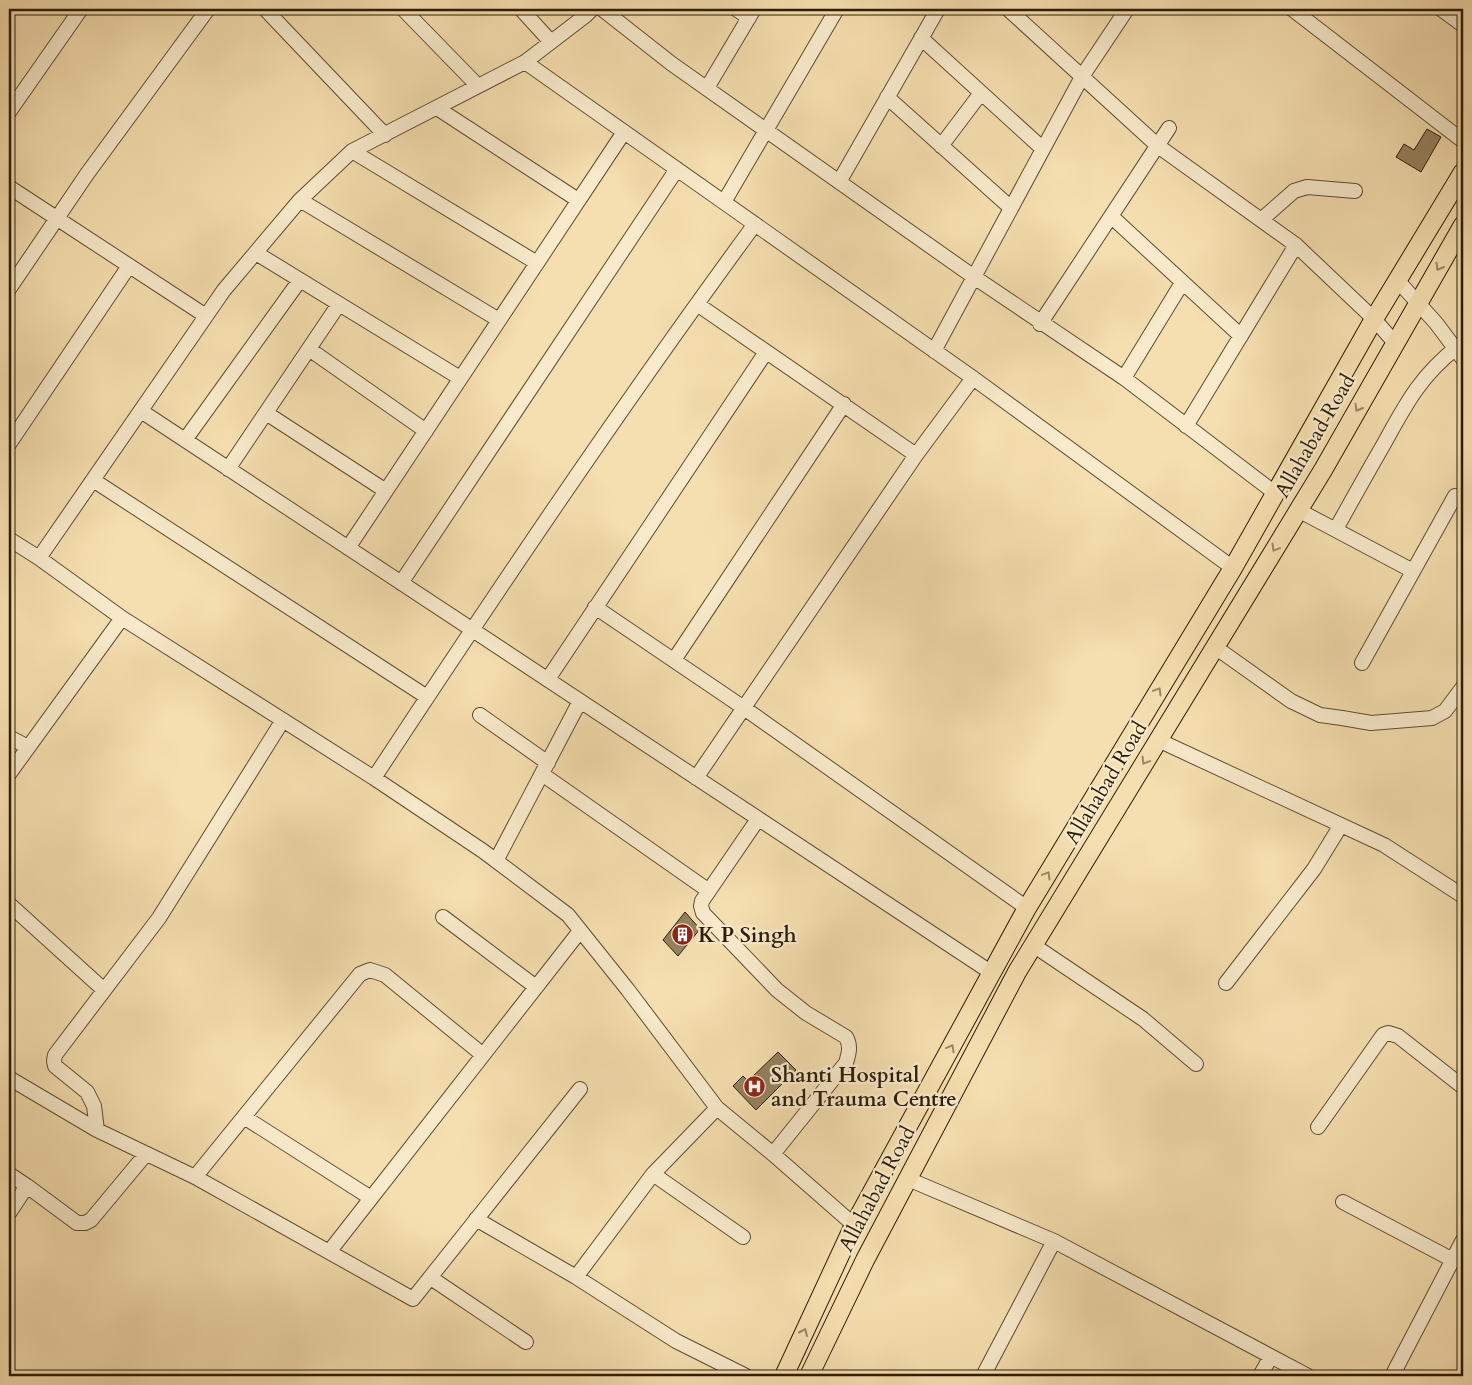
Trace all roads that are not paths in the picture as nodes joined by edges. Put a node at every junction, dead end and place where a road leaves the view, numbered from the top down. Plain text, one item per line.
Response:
1 (81, 9) edge
2 (208, 9) edge
3 (265, 9) edge
4 (403, 9) edge
5 (520, 9) edge
6 (592, 9) edge
7 (602, 9) edge
8 (736, 9) edge
9 (836, 9) edge
10 (938, 9) edge
11 (1008, 9) edge
12 (1127, 9) edge
13 (1292, 9) edge
14 (1441, 9) edge
15 (752, 13) edge
16 (1463, 25) edge
17 (921, 38) junction
18 (551, 42) junction
19 (525, 62) junction
20 (1083, 75) junction
21 (478, 86) junction
22 (706, 88) junction
23 (981, 93) junction
24 (887, 97) junction
25 (437, 108) junction
26 (9, 112) edge
27 (1169, 128) dead end
28 (766, 130) junction
29 (624, 132) junction
30 (385, 135) junction
31 (1463, 141) edge
32 (941, 146) junction
33 (1158, 146) junction
34 (1043, 149) junction
35 (352, 151) junction
36 (677, 169) junction
37 (1463, 172) edge
38 (839, 182) junction
39 (9, 187) edge
40 (1355, 191) dead end
41 (300, 200) junction
42 (578, 200) junction
43 (724, 202) junction
44 (1011, 208) junction
45 (1112, 217) junction
46 (56, 219) junction
47 (1261, 220) junction
48 (755, 224) junction
49 (1463, 225) edge
50 (1296, 245) junction
51 (256, 253) junction
52 (537, 263) junction
53 (129, 266) junction
54 (974, 278) junction
55 (300, 280) junction
56 (1398, 281) junction
57 (1182, 283) junction
58 (9, 289) edge
59 (1419, 302) junction
60 (339, 304) junction
61 (698, 304) junction
62 (206, 316) junction
63 (1374, 319) junction
64 (498, 320) junction
65 (1040, 324) junction
66 (1241, 336) junction
67 (1395, 344) junction
68 (309, 349) junction
69 (934, 351) junction
70 (766, 352) junction
71 (1460, 353) edge
72 (460, 378) junction
73 (973, 378) junction
74 (1124, 378) junction
75 (844, 404) junction
76 (141, 411) junction
77 (266, 413) junction
78 (1186, 426) junction
79 (426, 430) junction
80 (185, 440) junction
81 (9, 444) edge
82 (916, 456) junction
83 (228, 469) junction
84 (93, 480) junction
85 (386, 491) junction
86 (1275, 493) junction
87 (1455, 496) dead end
88 (1298, 510) junction
89 (1336, 529) junction
90 (9, 539) edge
91 (348, 548) junction
92 (39, 558) junction
93 (1233, 568) junction
94 (1413, 570) junction
95 (400, 583) junction
96 (595, 607) junction
97 (122, 618) junction
98 (471, 630) junction
99 (1215, 648) junction
100 (674, 660) junction
101 (1362, 663) dead end
102 (548, 679) junction
103 (1463, 687) edge
104 (428, 697) junction
105 (580, 701) junction
106 (744, 708) junction
107 (480, 715) dead end
108 (283, 720) junction
109 (9, 737) edge
110 (1158, 740) junction
111 (28, 747) junction
112 (545, 769) junction
113 (9, 774) edge
114 (374, 778) junction
115 (696, 778) junction
116 (758, 820) junction
117 (1341, 825) junction
118 (496, 861) junction
119 (709, 891) junction
120 (1463, 896) edge
121 (9, 904) edge
122 (1027, 908) junction
123 (443, 916) dead end
124 (580, 931) junction
125 (1033, 944) junction
126 (992, 973) junction
127 (1226, 983) dead end
128 (536, 987) junction
129 (104, 990) junction
130 (483, 1055) junction
131 (1196, 1064) dead end
132 (9, 1078) edge
133 (1463, 1087) edge
134 (580, 1090) dead end
135 (717, 1108) junction
136 (244, 1117) junction
137 (1318, 1127) dead end
138 (97, 1130) junction
139 (146, 1154) junction
140 (773, 1154) junction
141 (9, 1174) edge
142 (653, 1174) junction
143 (195, 1177) junction
144 (908, 1179) junction
145 (27, 1186) junction
146 (371, 1198) junction
147 (1343, 1202) dead end
148 (9, 1213) edge
149 (476, 1219) junction
150 (854, 1226) junction
151 (743, 1236) dead end
152 (1463, 1240) edge
153 (1054, 1241) junction
154 (329, 1252) junction
155 (1453, 1260) junction
156 (576, 1277) junction
157 (431, 1278) junction
158 (526, 1342) dead end
159 (1270, 1358) junction
160 (746, 1376) edge
161 (784, 1376) edge
162 (809, 1376) edge
163 (984, 1376) edge
164 (1260, 1376) edge
165 (1308, 1376) edge
166 (1392, 1376) edge

1 - 26 street
2 - 46 street
3 - 30 street
4 - 21 street
5 - 18 street
6 - 18 street
7 - 22 street
8 - 15 street
9 - 28 street
10 - 17 street
11 - 20 street
12 - 20 street
13 - 31 street
14 - 16 street
15 - 22 street
17 - 23 street
17 - 24 street
18 - 19 street
19 - 21 street
19 - 29 street
20 - 33 street
20 - 34 street
21 - 25 street
22 - 28 street
23 - 32 street
23 - 34 street
24 - 32 street
24 - 38 street
25 - 30 street
25 - 42 street
27 - 33 street
28 - 38 street
28 - 43 street
29 - 36 street
29 - 42 street
30 - 35 street
32 - 44 street
33 - 45 street
33 - 47 street
34 - 44 street
35 - 41 street
35 - 52 street
36 - 43 street
36 - 95 street
37 - 56 main road
38 - 54 street
39 - 46 street
40 - 47 street
41 - 51 street
41 - 64 street
42 - 52 street
43 - 48 street
44 - 54 street
45 - 57 street
45 - 65 street
46 - 53 street
46 - 58 street
47 - 50 street
48 - 61 street
48 - 69 street
49 -> 59 main road, Allahabad Road
50 - 63 street
50 - 66 street
51 - 55 street
51 - 62 street
52 - 64 street
53 - 62 street
53 - 81 street
54 - 65 street
54 - 69 street
55 - 60 street
55 - 80 street
56 - 59 street
56 - 63 main road
57 - 66 street
57 - 74 street
59 - 67 main road, Allahabad Road
59 - 71 street
60 - 68 street
60 - 72 street
61 - 70 street
61 - 98 street
62 - 76 street
63 - 67 street
63 - 86 main road
64 - 72 street
65 - 74 street
66 - 78 street
67 -> 88 main road, Allahabad Road
68 - 77 street
68 - 79 street
69 - 73 street
70 - 75 street
70 - 96 street
71 - 89 street
72 - 79 street
73 - 82 street
73 - 93 street
74 - 78 street
75 - 82 street
75 - 100 street
76 - 80 street
76 - 84 street
77 - 83 street
77 - 85 street
78 - 86 street
79 - 85 street
80 - 83 street
82 - 106 street
83 - 91 street
84 - 92 street
84 - 104 street
85 - 91 street
86 - 93 main road
87 - 94 street
88 - 89 street
88 -> 99 main road, Allahabad Road
89 - 94 street
90 - 92 street
91 - 95 street
92 - 97 street
122 -> 93 main road
94 - 101 street
95 - 98 street
96 - 100 street
96 - 102 street
97 - 108 street
97 - 111 street
98 - 102 street
98 - 104 street
99 - 103 street
99 - 110 main road, Allahabad Road
100 - 106 street
102 - 105 street
104 - 114 street
105 - 112 street
105 - 115 street
106 - 115 street
106 - 122 street
107 - 112 street
108 - 114 street
108 - 129 street
109 - 111 street
110 - 117 street
110 -> 125 main road, Allahabad Road
111 - 113 street
112 - 118 street
112 - 119 street
114 - 118 street
115 - 116 street
116 - 119 street
116 - 126 street
117 - 120 street
117 - 127 street
118 - 124 street
119 - 140 street
121 - 129 street
122 - 126 main road
123 - 128 street
124 - 128 street
124 - 135 street
125 - 131 street
125 - 144 main road, Allahabad Road
150 -> 126 main road
128 - 130 street
129 - 138 street
130 - 136 street
130 - 146 street
132 - 138 street
133 - 137 street
134 - 149 street
135 - 140 street
135 - 142 street
136 - 143 street
136 - 146 street
138 - 139 street
139 - 143 street
139 - 145 street
140 - 150 street
141 - 145 street
142 - 151 street
142 - 156 street
143 - 154 street
144 - 153 street
144 - 162 main road, Allahabad Road
145 - 148 street
146 - 154 street
147 - 155 street
149 - 156 street
149 - 157 street
161 -> 150 main road
152 - 155 street
153 - 159 street
153 - 163 street
154 - 157 street
155 - 166 street
156 - 160 street
157 - 158 street
159 - 164 street
159 - 165 street

